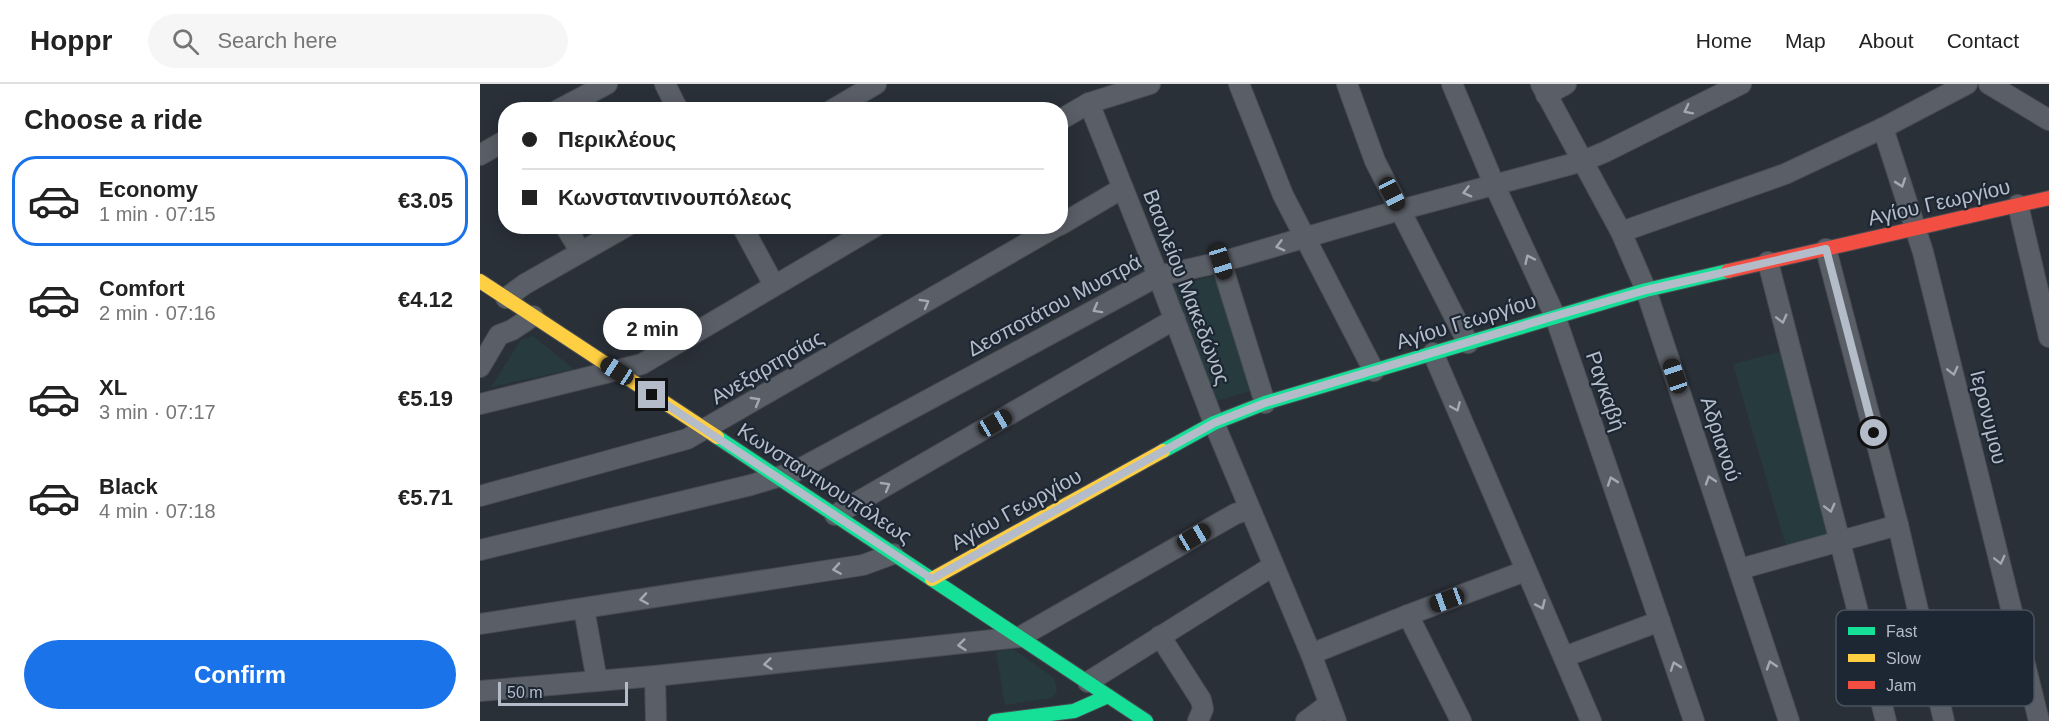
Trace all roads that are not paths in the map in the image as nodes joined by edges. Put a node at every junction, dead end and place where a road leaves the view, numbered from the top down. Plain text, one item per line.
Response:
1 (607, 84) edge
2 (665, 84) edge
3 (876, 84) edge
4 (1150, 84) edge
5 (1239, 84) edge
6 (1347, 84) edge
7 (1452, 84) edge
8 (1566, 84) edge
9 (1741, 84) edge
10 (1967, 84) edge
11 (1989, 84) edge
12 (1544, 89) edge
13 (566, 98) edge
14 (674, 102) edge
15 (846, 102) edge
16 (1089, 104) junction
17 (1068, 116) edge
18 (2049, 120) edge
19 (1882, 128) junction
20 (498, 145) edge
21 (480, 155) edge
22 (1583, 161) junction
23 (1494, 184) junction
24 (1123, 188) junction
25 (2049, 198) edge
26 (2018, 205) junction
27 (1400, 210) junction
28 (1068, 221) edge
29 (1916, 228) junction
30 (1621, 232) junction
31 (570, 234) edge
32 (613, 234) edge
33 (746, 234) edge
34 (862, 234) edge
35 (1045, 234) edge
36 (1306, 239) junction
37 (1826, 249) junction
38 (581, 252) junction
39 (1221, 262) junction
40 (1768, 262) junction
41 (1158, 276) junction
42 (480, 281) edge
43 (774, 285) junction
44 (1646, 290) junction
45 (506, 298) junction
46 (533, 316) junction
47 (1555, 316) junction
48 (1175, 319) junction
49 (489, 337) edge
50 (2049, 337) edge
51 (1468, 343) junction
52 (1433, 353) junction
53 (480, 367) edge
54 (617, 371) junction
55 (1374, 371) junction
56 (1265, 403) junction
57 (480, 404) edge
58 (1214, 423) junction
59 (706, 430) junction
60 (779, 478) junction
61 (480, 496) edge
62 (1250, 509) junction
63 (835, 515) junction
64 (1898, 525) junction
65 (1838, 542) junction
66 (480, 550) edge
67 (893, 554) junction
68 (1273, 566) junction
69 (1740, 569) junction
70 (1525, 571) junction
71 (932, 579) junction
72 (584, 609) junction
73 (1856, 610) edge
74 (1918, 610) edge
75 (2012, 610) edge
76 (1408, 615) junction
77 (1660, 621) junction
78 (480, 624) edge
79 (1160, 636) junction
80 (1020, 637) junction
81 (1311, 654) junction
82 (1564, 657) junction
83 (655, 676) junction
84 (597, 681) junction
85 (1088, 682) junction
86 (480, 691) edge
87 (1108, 696) junction
88 (2034, 700) edge
89 (1882, 706) edge
90 (1940, 706) edge
91 (1333, 713) edge
92 (1008, 720) edge
93 (656, 721) edge
94 (1146, 721) edge
95 (1198, 721) edge
96 (1306, 721) edge
97 (1461, 721) edge
98 (1591, 721) edge
99 (1694, 721) edge
100 (1789, 721) edge
101 (1886, 721) edge
102 (1944, 721) edge
103 (2039, 721) edge

1 - 13 street
2 - 14 street
3 - 15 street
4 - 16 street
5 - 36 street
6 - 27 street
7 - 23 street, Ραγκαβή
8 - 12 street
9 -> 22 street, Δεσποτάτου Μυστρά
10 - 19 street
11 - 18 street
12 - 22 street, Αδριανού
16 - 17 street
16 - 24 street, Βασιλείου Μακεδώνος
19 -> 29 street, Ιερονυμου
19 - 30 street
20 - 21 street
22 - 23 street, Δεσποτάτου Μυστρά
22 - 30 street, Αδριανού
23 -> 27 street, Δεσποτάτου Μυστρά
47 -> 23 street, Ραγκαβή
24 - 28 street, Ανεξαρτησίας
24 - 41 street, Βασιλείου Μακεδώνος
25 - 26 street, Αγίου Γεωργίου
26 - 29 street, Αγίου Γεωργίου
26 - 50 street
27 - 36 street, Δεσποτάτου Μυστρά
27 - 51 street
29 - 37 street, Αγίου Γεωργίου
29 -> 75 street, Ιερονυμου
30 - 44 street, Αδριανού
31 - 38 street
32 - 38 street
33 - 43 street
34 - 43 street
59 -> 35 street, Ανεξαρτησίας
36 -> 39 street, Δεσποτάτου Μυστρά
36 - 55 street
37 - 40 street, Αγίου Γεωργίου
37 - 64 street
38 - 45 street
39 - 41 street, Δεσποτάτου Μυστρά
39 - 56 street
40 - 44 street, Αγίου Γεωργίου
40 -> 65 street
41 - 48 street, Βασιλείου Μακεδώνος
41 -> 60 street, Δεσποτάτου Μυστρά
42 - 45 street, Κωνσταντινουπόλεως
43 - 54 street
44 - 47 street, Αγίου Γεωργίου
69 -> 44 street, Αδριανού
45 - 46 street, Κωνσταντινουπόλεως
46 - 49 street
46 - 54 street, Κωνσταντινουπόλεως
47 - 51 street, Αγίου Γεωργίου
77 -> 47 street, Ραγκαβή
48 - 58 street, Βασιλείου Μακεδώνος
63 -> 48 street
49 - 53 street
51 - 52 street, Αγίου Γεωργίου
52 - 55 street, Αγίου Γεωργίου
52 -> 70 street
54 - 57 street
54 - 59 street, Κωνσταντινουπόλεως
55 - 56 street, Αγίου Γεωργίου
56 - 58 street, Αγίου Γεωργίου
58 - 62 street, Βασιλείου Μακεδώνος
58 - 71 street, Αγίου Γεωργίου
59 - 60 street, Κωνσταντινουπόλεως
59 - 61 street, Ανεξαρτησίας
60 - 63 street, Κωνσταντινουπόλεως
60 - 66 street, Δεσποτάτου Μυστρά
62 - 68 street, Βασιλείου Μακεδώνος
62 - 80 street
63 - 67 street, Κωνσταντινουπόλεως
64 - 65 street
64 - 74 street
65 - 69 street
65 - 73 street
67 - 71 street, Κωνσταντινουπόλεως
67 -> 72 street
68 - 79 street
68 - 81 street, Βασιλείου Μακεδώνος
100 -> 69 street, Αδριανού
70 - 76 street
70 -> 82 street
71 - 80 street, Κωνσταντινουπόλεως
72 - 78 street
72 - 84 street
76 - 81 street
76 - 97 street
77 - 82 street
99 -> 77 street, Ραγκαβή
79 - 85 street
79 - 95 street
80 -> 83 street
80 - 85 street, Κωνσταντινουπόλεως
81 - 91 street, Βασιλείου Μακεδώνος
82 - 98 street
83 - 84 street
83 - 93 street
84 - 86 street
85 - 87 street, Κωνσταντινουπόλεως
87 - 92 street
87 - 94 street, Κωνσταντινουπόλεως
88 -> 103 street, Ιερονυμου
89 - 101 street
90 - 102 street
91 - 96 street

